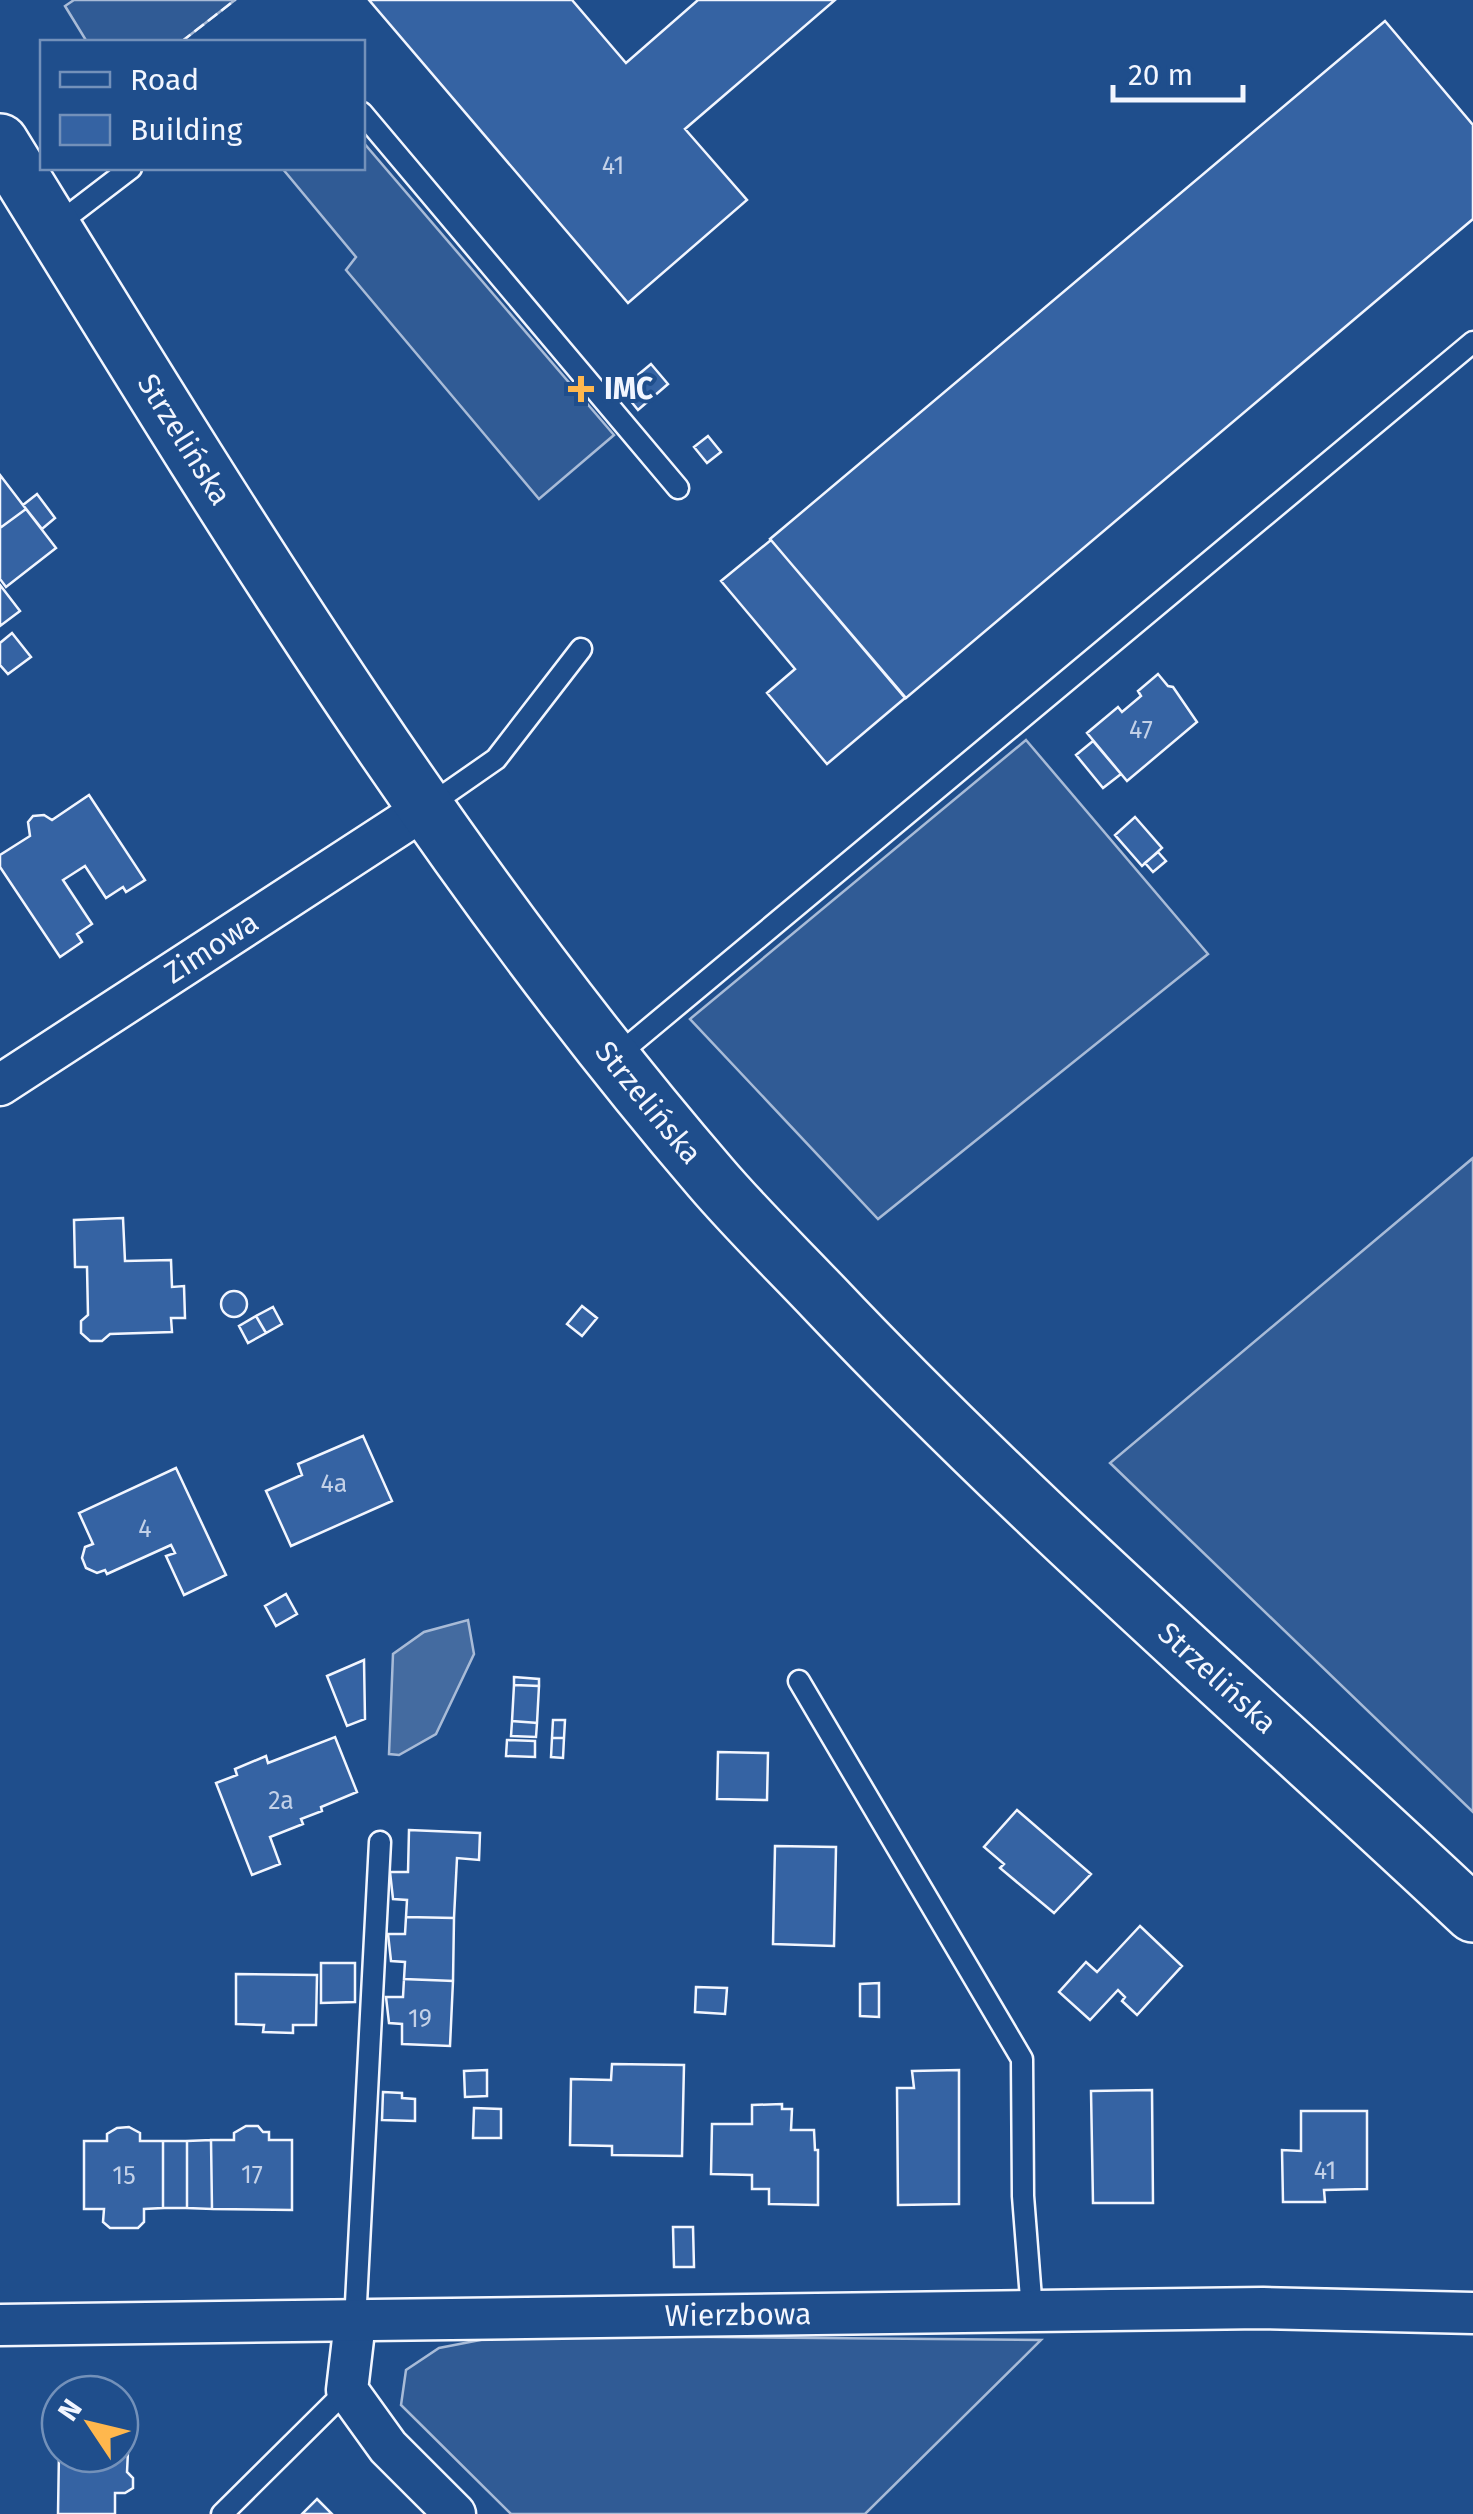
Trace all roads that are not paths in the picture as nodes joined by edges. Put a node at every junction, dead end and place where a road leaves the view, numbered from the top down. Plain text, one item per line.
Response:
1 (365, 117) edge
2 (0, 142) edge
3 (128, 170) edge
4 (53, 228) junction
5 (1473, 342) edge
6 (678, 488) dead end
7 (581, 648) dead end
8 (426, 808) junction
9 (612, 1059) junction
10 (0, 1085) edge
11 (799, 1681) dead end
12 (380, 1842) dead end
13 (1473, 1914) edge
14 (1032, 2311) junction
15 (1473, 2313) edge
16 (355, 2322) junction
17 (0, 2325) edge
18 (348, 2390) junction
19 (222, 2514) edge
20 (455, 2514) edge

1 - 6 lane
2 - 4 main road, Strzelińska
3 - 4 lane
4 - 8 main road, Strzelińska
5 - 9 lane
7 - 8 lane
8 - 9 main road, Strzelińska
8 - 10 street, Zimowa
9 - 13 main road, Strzelińska
11 - 14 lane
12 - 16 lane
14 - 15 street, Wierzbowa
14 - 16 street, Wierzbowa
16 - 17 street, Wierzbowa
16 - 18 street
18 - 19 lane
18 - 20 street

